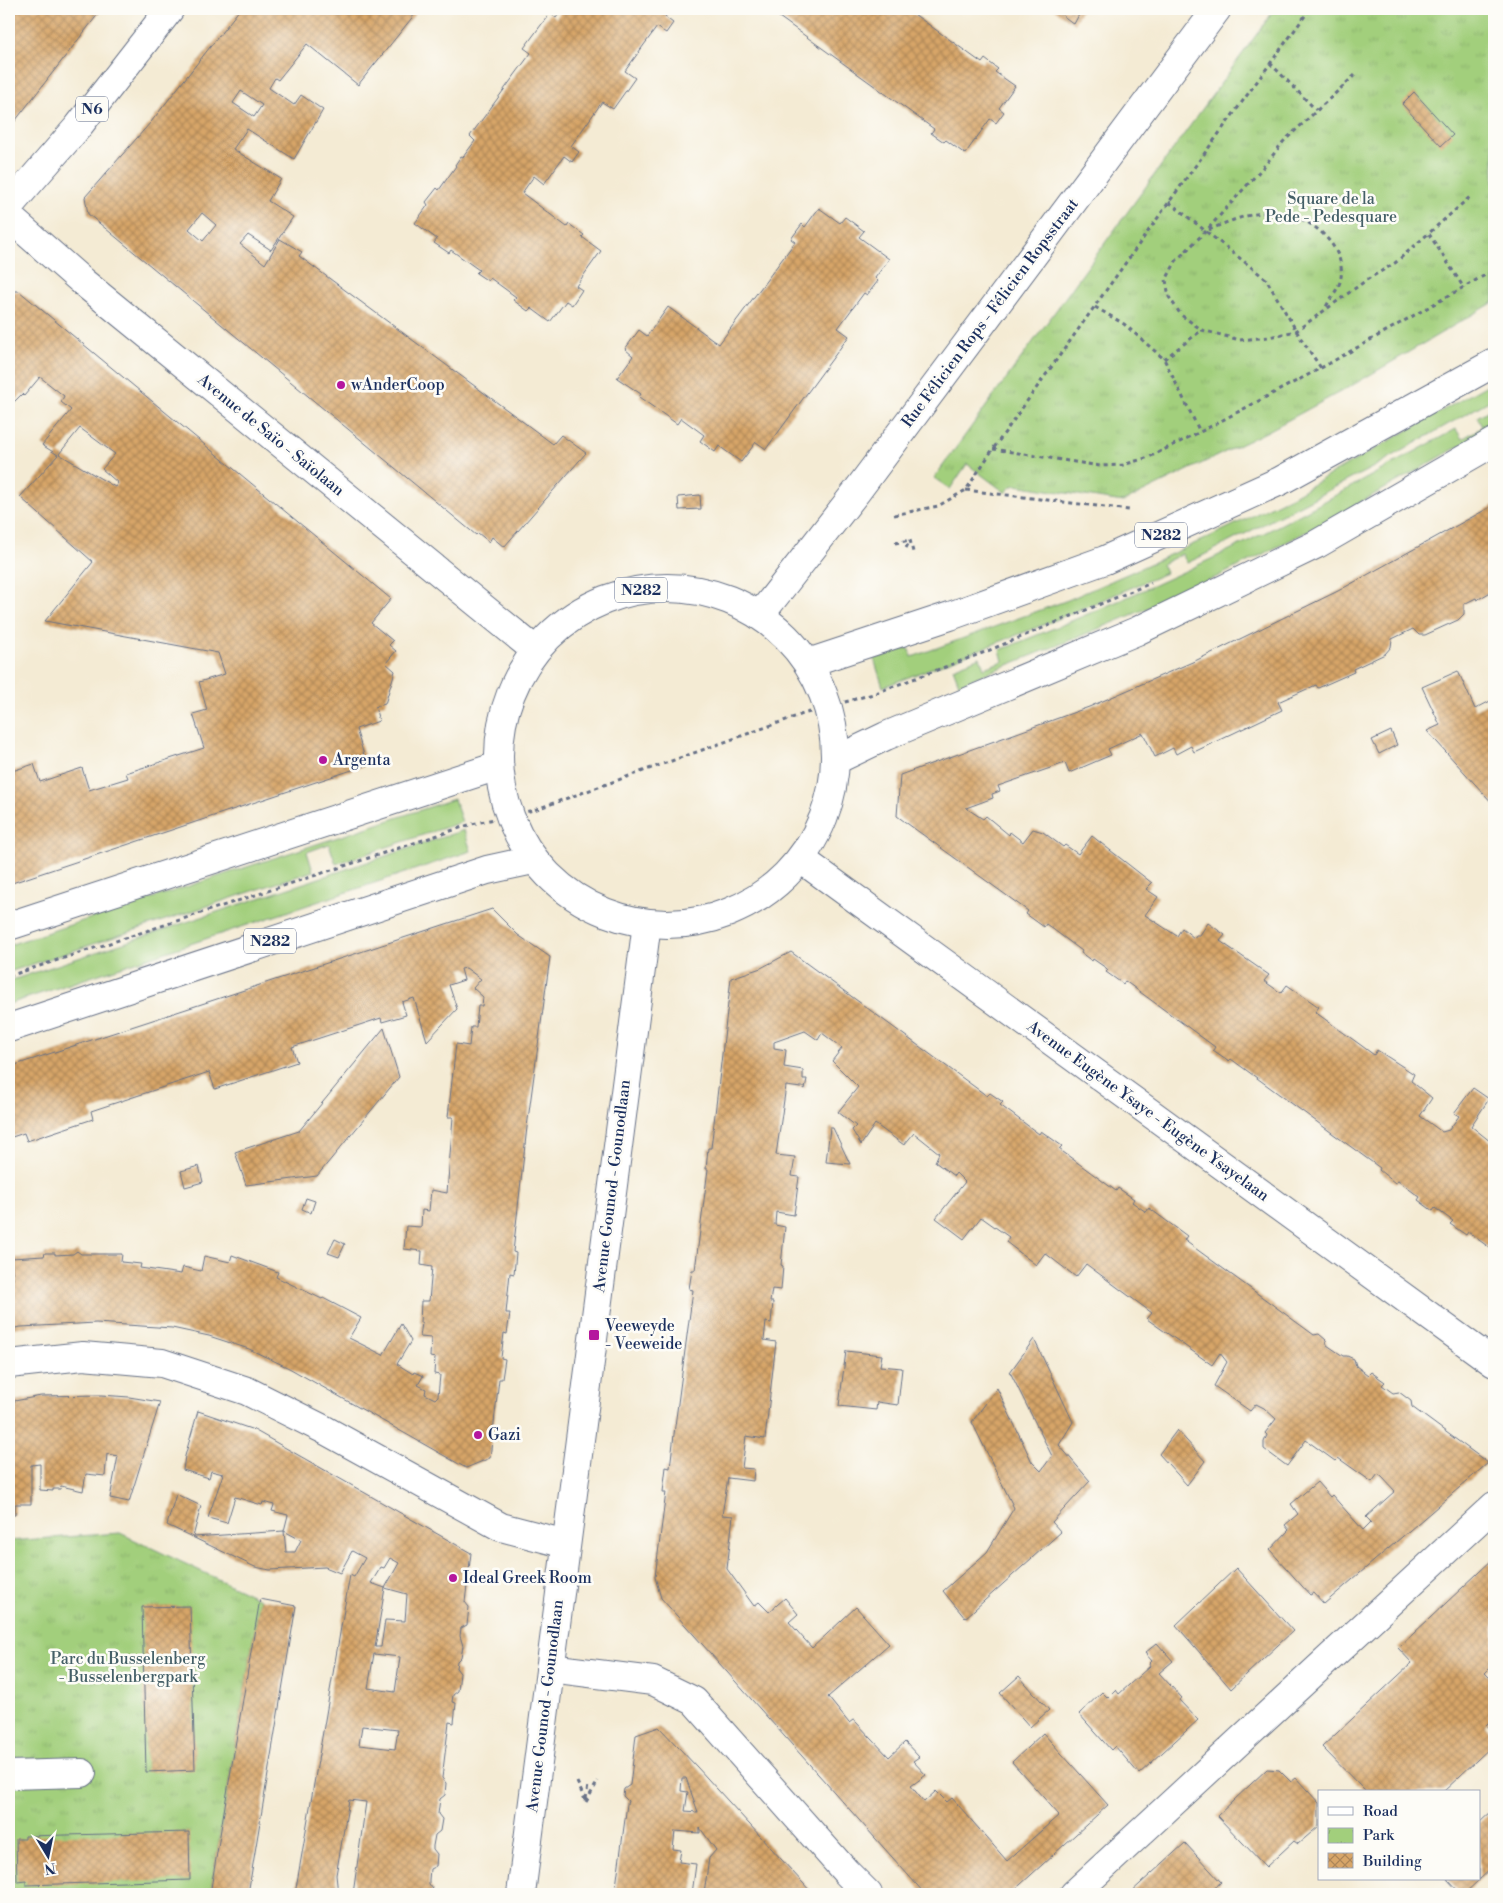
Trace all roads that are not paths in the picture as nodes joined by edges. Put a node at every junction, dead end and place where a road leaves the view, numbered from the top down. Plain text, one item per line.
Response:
1 (170, 9) edge
2 (1217, 9) edge
3 (9, 206) edge
4 (9, 217) edge
5 (1494, 362) edge
6 (1494, 442) edge
7 (760, 615) junction
8 (535, 650) junction
9 (808, 663) junction
10 (836, 760) junction
11 (498, 766) junction
12 (801, 859) junction
13 (534, 860) junction
14 (647, 924) junction
15 (9, 926) edge
16 (9, 1028) edge
17 (1494, 1363) edge
18 (9, 1364) edge
19 (1494, 1506) edge
20 (566, 1544) junction
21 (550, 1668) junction
22 (82, 1773) dead end
23 (9, 1775) edge
24 (520, 1894) edge
25 (868, 1894) edge
26 (1074, 1894) edge

1 - 3 street, N6
2 - 7 street, Rue Félicien Rops - Félicien Ropsstraat
4 - 8 street, Avenue de Saïo - Saïolaan
5 - 9 street, N282
6 - 10 street
7 - 8 street, N282
7 - 9 street, N282
8 - 11 street, N282
9 - 10 street, N282
10 - 12 street, N282
11 - 13 street, N282
11 - 15 street
12 - 14 street, N282
12 - 17 street, Avenue Eugène Ysaye - Eugène Ysayelaan
13 - 14 street, N282
13 - 16 street, N282
14 - 20 street, Avenue Gounod - Gounodlaan
18 - 20 street
19 - 26 street
20 - 21 street, Avenue Gounod - Gounodlaan
21 - 24 street, Avenue Gounod - Gounodlaan
21 - 25 street
22 - 23 street

